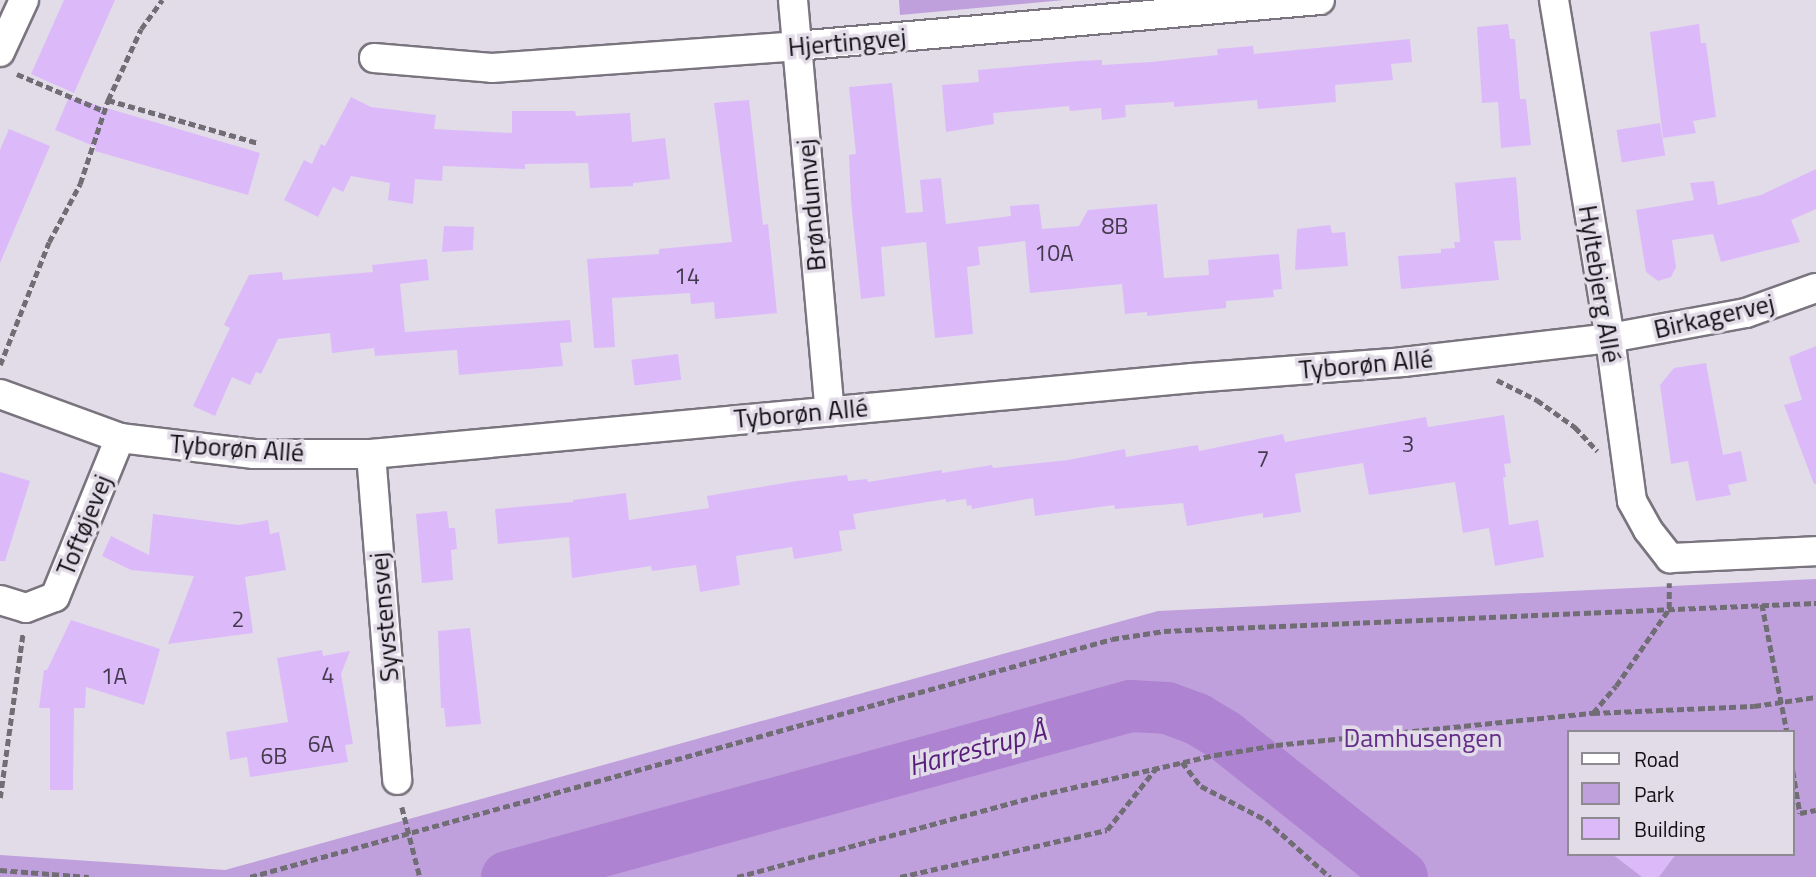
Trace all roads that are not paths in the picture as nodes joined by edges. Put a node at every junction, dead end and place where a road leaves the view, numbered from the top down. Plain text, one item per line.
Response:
1 (23, 0) edge
2 (793, 0) edge
3 (1119, 0) edge
4 (1320, 0) edge
5 (1554, 0) edge
6 (1144, 17) junction
7 (796, 47) junction
8 (374, 58) dead end
9 (4, 61) edge
10 (1816, 288) edge
11 (1610, 338) junction
12 (0, 394) edge
13 (830, 411) junction
14 (120, 438) junction
15 (371, 454) junction
16 (1816, 551) edge
17 (13, 604) edge
18 (399, 793) road end

1 - 9 street
2 - 7 street, Brøndumvej
3 - 6 street
4 - 6 street, Hjertingvej
5 - 11 street, Hyltebjerg Allé
6 - 7 street, Hjertingvej
7 - 8 street, Hjertingvej
7 - 13 street, Brøndumvej
10 - 11 street, Birkagervej
11 - 13 street, Tyborøn Allé
11 - 16 street, Hyltebjerg Allé
12 - 14 street, Tyborøn Allé
13 - 15 street, Tyborøn Allé
14 - 15 street, Tyborøn Allé
14 - 17 street, Toftøjevej
15 - 18 street, Syvstensvej

